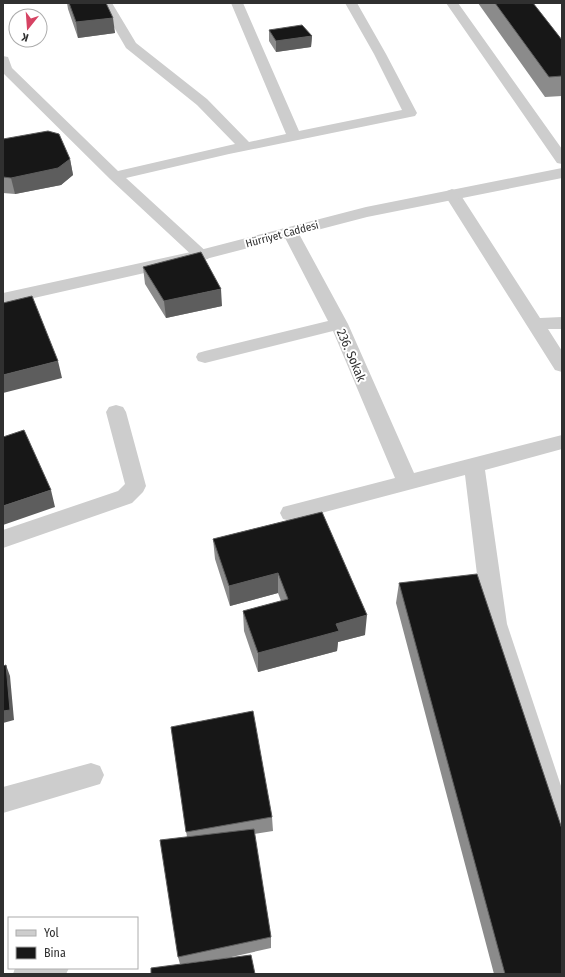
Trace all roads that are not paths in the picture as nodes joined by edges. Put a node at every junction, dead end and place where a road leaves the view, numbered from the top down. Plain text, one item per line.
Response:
1 (106, 3) edge
2 (237, 3) edge
3 (352, 3) edge
4 (452, 3) edge
5 (3, 60) edge
6 (294, 137) junction
7 (246, 147) junction
8 (562, 160) edge
9 (562, 173) edge
10 (115, 176) junction
11 (452, 194) junction
12 (290, 232) junction
13 (202, 255) junction
14 (3, 299) edge
15 (562, 323) edge
16 (339, 324) junction
17 (536, 324) junction
18 (205, 357) dead end
19 (562, 366) edge
20 (116, 412) dead end
21 (562, 442) edge
22 (474, 465) junction
23 (407, 482) junction
24 (291, 513) dead end
25 (3, 539) edge
26 (91, 775) dead end
27 (3, 800) edge
28 (562, 830) edge
29 (50, 969) edge
30 (28, 974) edge

1 - 7 street
2 - 6 street
3 - 6 street
4 - 8 street
5 - 10 street
6 - 7 street
7 - 10 street
9 - 11 street, Hürriyet Caddesi
10 - 13 street
11 - 12 street, Hürriyet Caddesi
11 - 17 street
12 - 13 street, Hürriyet Caddesi
12 - 16 street, 236. Sokak
13 - 14 street, Hürriyet Caddesi
15 - 17 street
16 - 18 street
16 - 23 street, 236. Sokak
17 - 19 street
20 - 25 street
21 - 22 street
22 - 23 street
22 - 28 street
23 - 24 street
26 - 27 street
29 - 30 street

